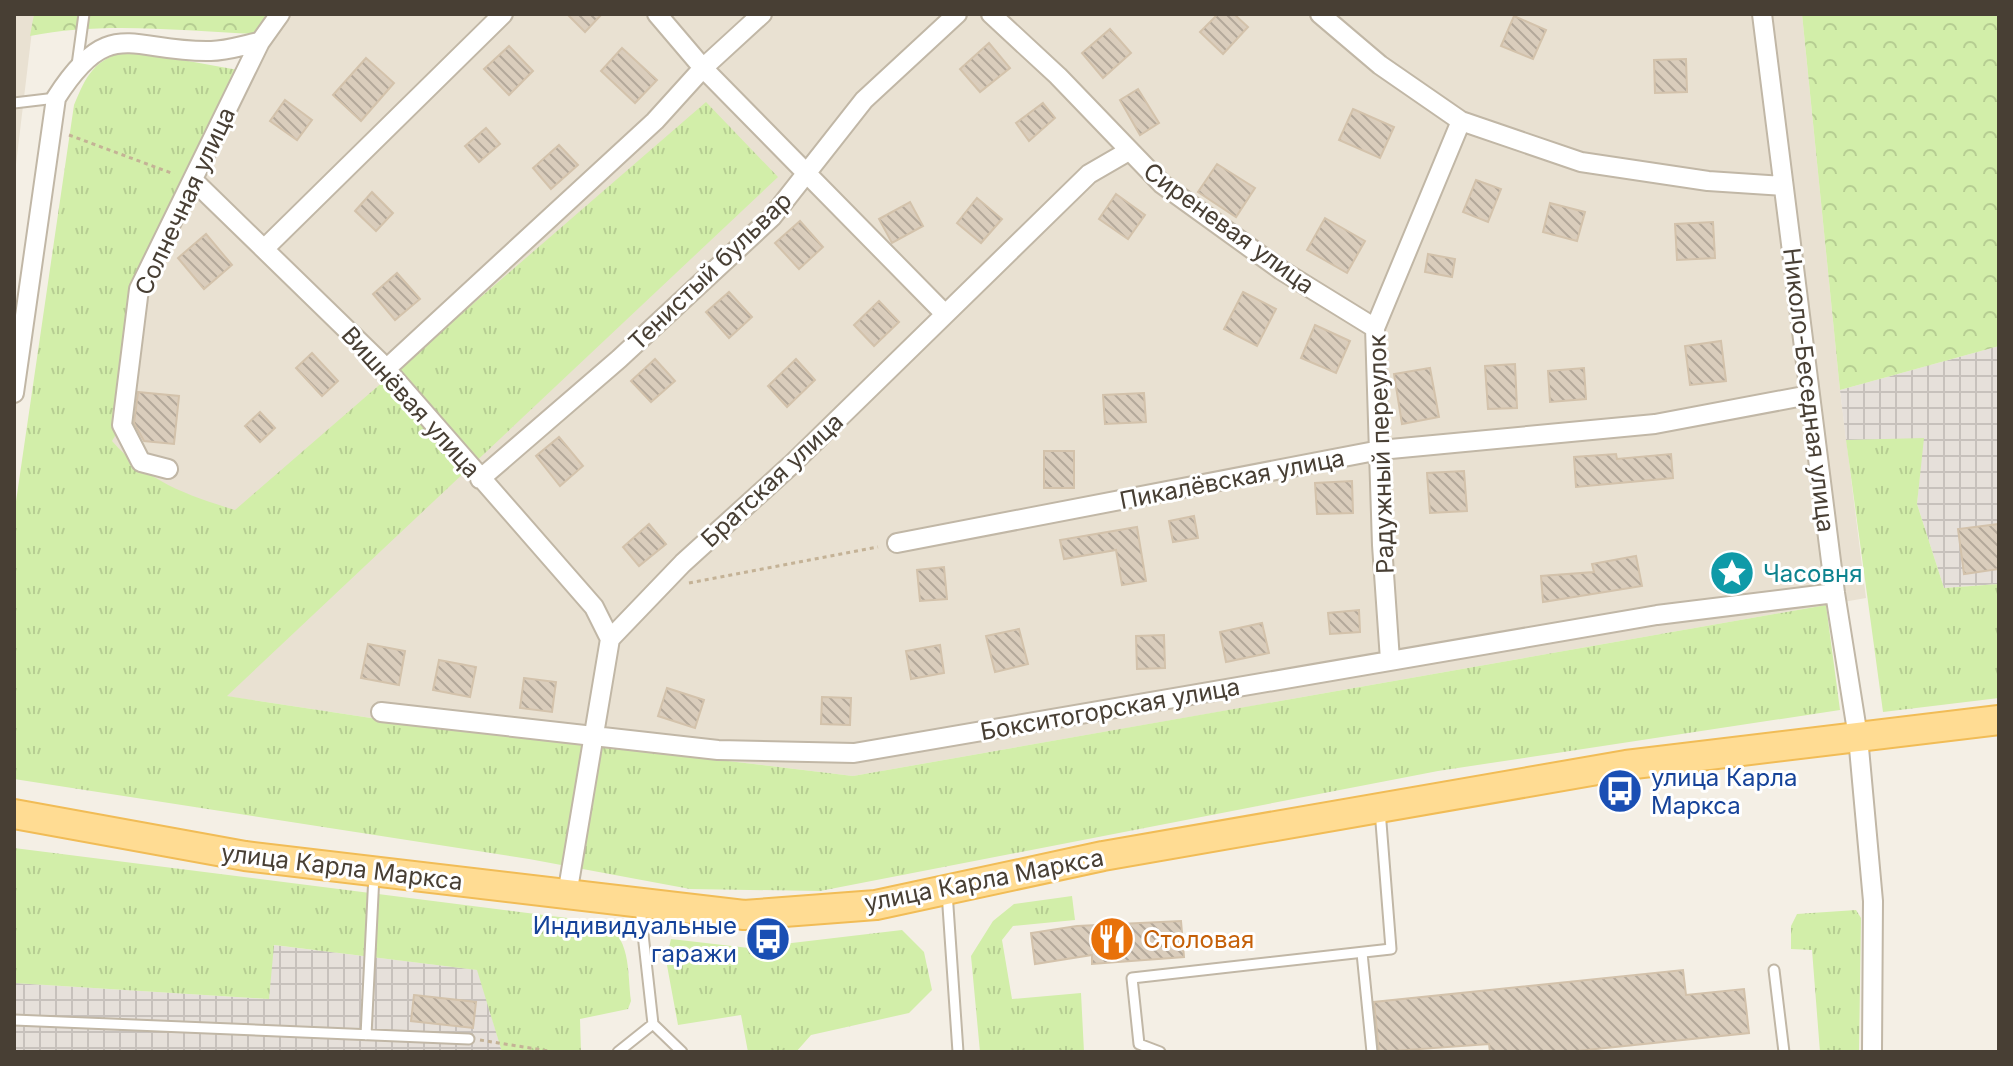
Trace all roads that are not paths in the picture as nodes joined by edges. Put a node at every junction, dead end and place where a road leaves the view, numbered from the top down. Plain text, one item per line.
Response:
1 (84, 14) edge
2 (280, 14) edge
3 (503, 14) edge
4 (657, 14) edge
5 (762, 14) edge
6 (957, 14) edge
7 (991, 14) edge
8 (1320, 14) edge
9 (1762, 14) edge
10 (260, 42) junction
11 (77, 65) junction
12 (703, 68) junction
13 (56, 98) junction
14 (14, 103) edge
15 (1461, 121) junction
16 (1127, 152) junction
17 (807, 173) junction
18 (193, 180) junction
19 (1783, 186) junction
20 (264, 249) junction
21 (944, 313) junction
22 (19, 318) edge
23 (1375, 328) junction
24 (386, 369) junction
25 (14, 393) edge
26 (1809, 395) junction
27 (1380, 450) junction
28 (168, 469) dead end
29 (480, 479) junction
30 (897, 543) road end
31 (1835, 593) junction
32 (610, 639) junction
33 (1390, 660) junction
34 (381, 712) dead end
35 (1999, 720) edge
36 (594, 733) junction
37 (1858, 737) junction
38 (1379, 807) junction
39 (14, 814) edge
40 (375, 872) junction
41 (947, 891) junction
42 (567, 895) junction
43 (640, 904) junction
44 (1362, 953) junction
45 (1774, 970) dead end
46 (14, 1020) edge
47 (653, 1024) junction
48 (366, 1035) junction
49 (469, 1039) road end
50 (618, 1052) edge
51 (682, 1052) edge
52 (958, 1052) edge
53 (1160, 1052) edge
54 (1372, 1052) edge
55 (1784, 1052) edge
56 (1872, 1052) edge

1 - 11 lane
2 - 10 street, Солнечная улица
3 - 20 street
4 - 12 street
5 - 12 street
6 - 17 street, Тенистый бульвар
7 - 16 street, Сиреневая улица
8 - 15 street
9 - 19 street, Николо-Беседная улица
10 - 11 street
10 - 18 street, Солнечная улица
11 - 13 street
12 - 17 street
12 - 24 street
13 - 14 lane
13 - 22 street
15 - 19 street
15 - 23 street, Радужный переулок
16 - 21 street, Братская улица
16 - 23 street, Сиреневая улица
17 - 21 street
17 - 29 street, Тенистый бульвар
18 - 20 street, Вишнёвая улица
18 - 28 street, Солнечная улица
19 - 26 street, Николо-Беседная улица
20 - 24 street, Вишнёвая улица
21 - 32 street, Братская улица
22 - 25 street
23 - 27 street, Радужный переулок
24 - 29 street, Вишнёвая улица
26 - 27 street, Пикалёвская улица
26 - 31 street, Николо-Беседная улица
27 - 30 street, Пикалёвская улица
27 - 33 street, Радужный переулок
29 - 32 street, Вишнёвая улица
31 - 33 street, Бокситогорская улица
31 - 37 street, Николо-Беседная улица
32 - 36 street
33 - 36 street, Бокситогорская улица
34 - 36 street, Бокситогорская улица
35 - 37 main road, улица Карла Маркса
36 - 42 street
37 - 38 main road, улица Карла Маркса
37 - 56 street, Николо-Беседная улица
38 - 41 main road, улица Карла Маркса
38 - 44 lane
39 - 40 main road, улица Карла Маркса
40 - 42 main road, улица Карла Маркса
40 - 48 lane
41 - 43 main road, улица Карла Маркса
41 - 52 lane
42 - 43 main road, улица Карла Маркса
43 - 47 lane
44 - 53 lane
44 - 54 lane
45 - 55 lane
46 - 48 lane
47 - 50 lane
47 - 51 lane
48 - 49 lane

